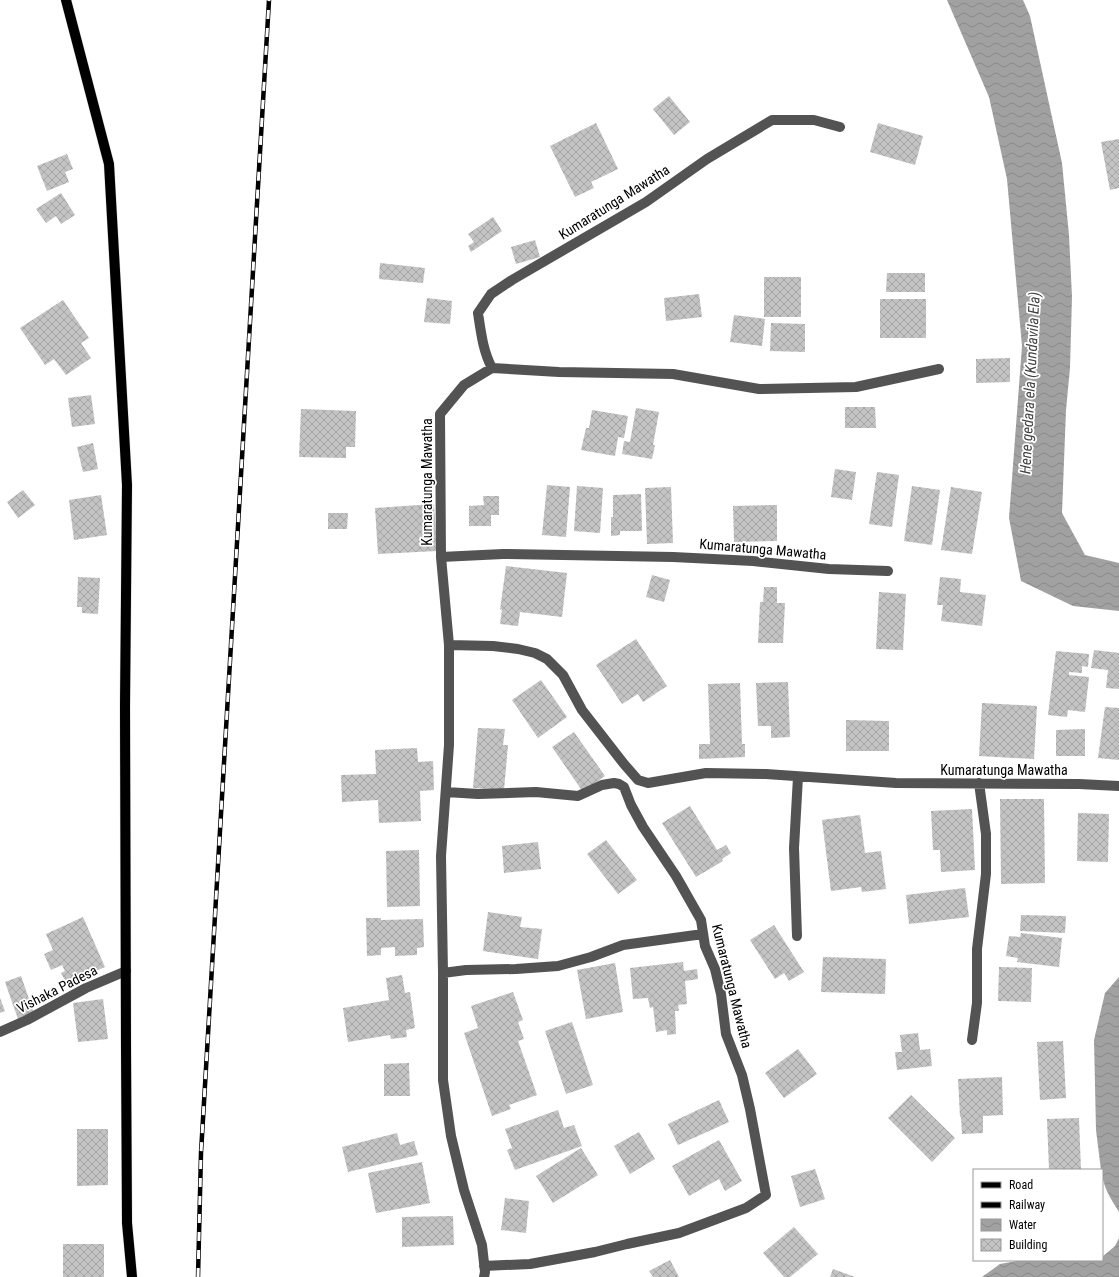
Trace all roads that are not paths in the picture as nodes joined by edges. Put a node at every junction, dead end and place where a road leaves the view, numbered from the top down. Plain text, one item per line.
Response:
1 (66, 0) edge
2 (840, 127) dead end
3 (492, 368) junction
4 (939, 369) dead end
5 (441, 557) junction
6 (888, 571) dead end
7 (449, 645) junction
8 (798, 777) junction
9 (980, 784) junction
10 (1119, 786) edge
11 (446, 792) junction
12 (703, 934) junction
13 (797, 936) dead end
14 (126, 971) junction
15 (443, 973) junction
16 (0, 1032) edge
17 (972, 1040) dead end
18 (484, 1266) junction
19 (132, 1277) edge
20 (484, 1277) edge

1 - 14 main road
2 - 3 street, Kumaratunga Mawatha
3 - 4 street
3 - 5 street, Kumaratunga Mawatha
5 - 6 street, Kumaratunga Mawatha
5 - 7 street
7 - 8 street, Kumaratunga Mawatha
7 - 11 street
8 - 9 street, Kumaratunga Mawatha
8 - 13 street
9 - 10 street, Kumaratunga Mawatha
9 - 17 street
11 - 12 street, Kumaratunga Mawatha
11 - 15 street
12 - 15 street
12 - 18 street, Kumaratunga Mawatha
14 - 16 street, Vishaka Padesa
14 - 19 main road
15 - 18 street
18 - 20 street

